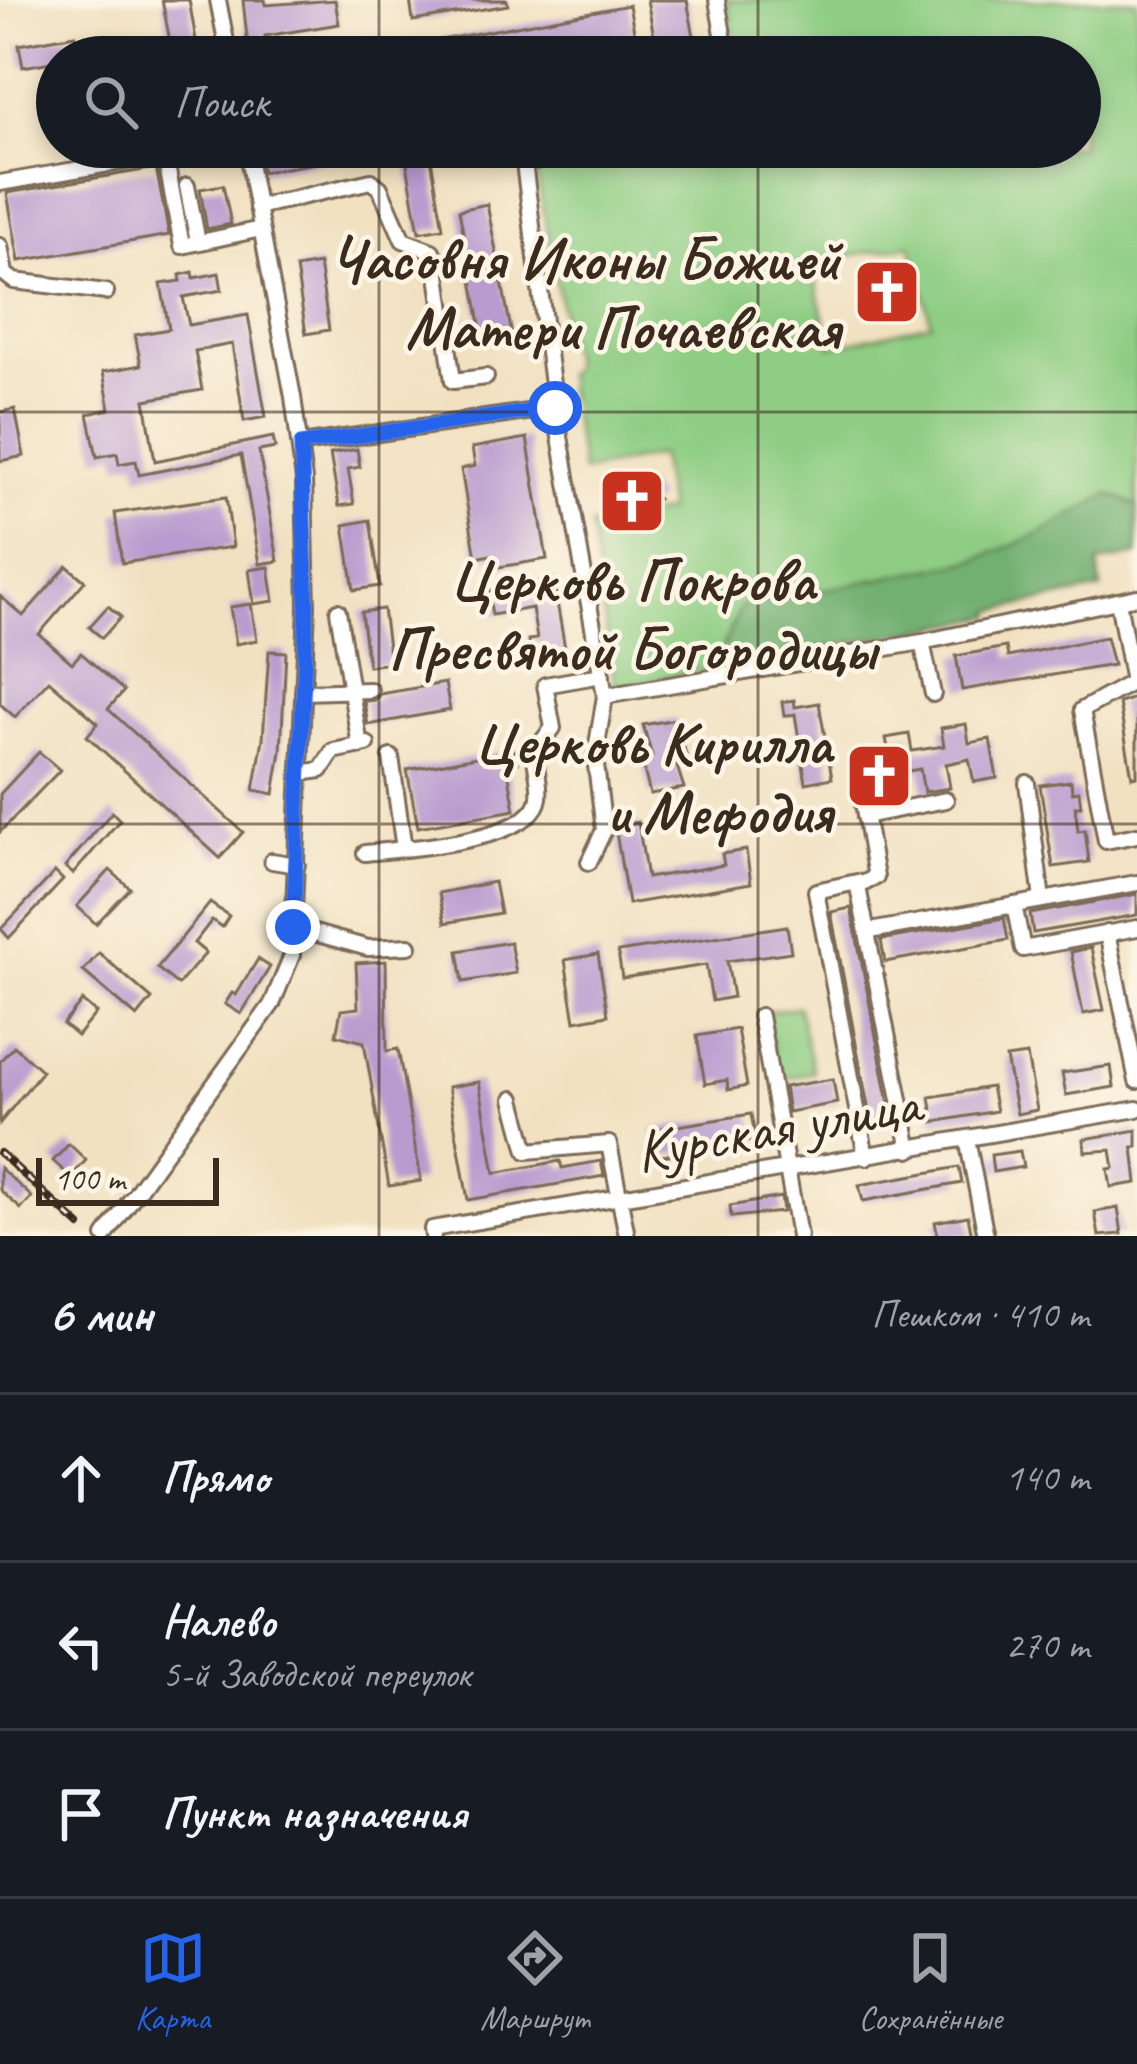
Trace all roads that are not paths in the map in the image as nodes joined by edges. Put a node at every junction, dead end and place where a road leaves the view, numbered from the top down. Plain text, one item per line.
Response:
1 (218, 0) edge
2 (717, 0) edge
3 (225, 36) edge
4 (723, 36) edge
5 (86, 168) edge
6 (167, 168) edge
7 (250, 168) edge
8 (525, 168) edge
9 (0, 183) edge
10 (187, 186) dead end
11 (257, 207) junction
12 (261, 229) junction
13 (198, 242) junction
14 (0, 247) edge
15 (106, 292) dead end
16 (486, 377) dead end
17 (555, 408) junction
18 (301, 444) junction
19 (1137, 598) edge
20 (1118, 601) junction
21 (338, 611) dead end
22 (922, 642) junction
23 (602, 675) junction
24 (1135, 682) edge
25 (370, 690) dead end
26 (303, 692) junction
27 (351, 693) junction
28 (933, 694) dead end
29 (605, 696) junction
30 (391, 758) dead end
31 (856, 763) dead end
32 (300, 773) junction
33 (1027, 783) dead end
34 (946, 800) dead end
35 (866, 816) junction
36 (1137, 835) edge
37 (404, 849) junction
38 (365, 854) dead end
39 (272, 861) dead end
40 (590, 862) dead end
41 (297, 865) junction
42 (1137, 883) edge
43 (858, 886) junction
44 (1042, 900) junction
45 (1015, 904) junction
46 (293, 927) junction
47 (1137, 928) edge
48 (870, 931) junction
49 (1107, 934) junction
50 (409, 946) dead end
51 (760, 1016) dead end
52 (1130, 1021) edge
53 (1137, 1082) edge
54 (513, 1099) dead end
55 (1137, 1109) edge
56 (967, 1139) junction
57 (910, 1150) junction
58 (866, 1157) junction
59 (787, 1171) junction
60 (620, 1198) junction
61 (432, 1232) edge
62 (106, 1236) edge
63 (627, 1236) edge
64 (799, 1236) edge
65 (986, 1236) edge

1 - 3 street
2 - 4 street
5 - 9 street
6 - 13 street
7 - 11 street
8 - 17 street
10 - 13 street
11 - 12 street
11 - 16 street
12 - 13 street
12 - 18 street
14 - 15 street
17 - 18 street
17 - 23 street
18 - 26 street
19 - 20 street
20 - 22 street
20 - 24 street
21 - 27 street
22 - 28 street
22 - 29 street
23 - 29 street
23 - 37 street
24 - 36 street
25 - 27 street
26 - 27 street
26 - 32 street
27 - 32 street
29 - 40 street
30 - 37 street
31 - 35 street
32 - 41 street
33 - 44 street
34 - 35 street
35 - 43 street
37 - 38 street
39 - 41 street
41 - 46 street
42 - 44 street
43 - 48 street
43 - 58 street
44 - 45 street
45 - 48 street
45 - 49 street
46 - 50 street
46 - 62 street
47 - 49 street
48 - 57 street
49 - 52 street
51 - 59 street
52 - 53 street
54 - 60 street
55 - 56 street, Курская улица
56 - 57 street, Курская улица
56 - 65 street
57 - 58 street, Курская улица
58 - 59 street, Курская улица
59 - 60 street, Курская улица
59 - 64 street
60 - 61 street, Курская улица
60 - 63 street

